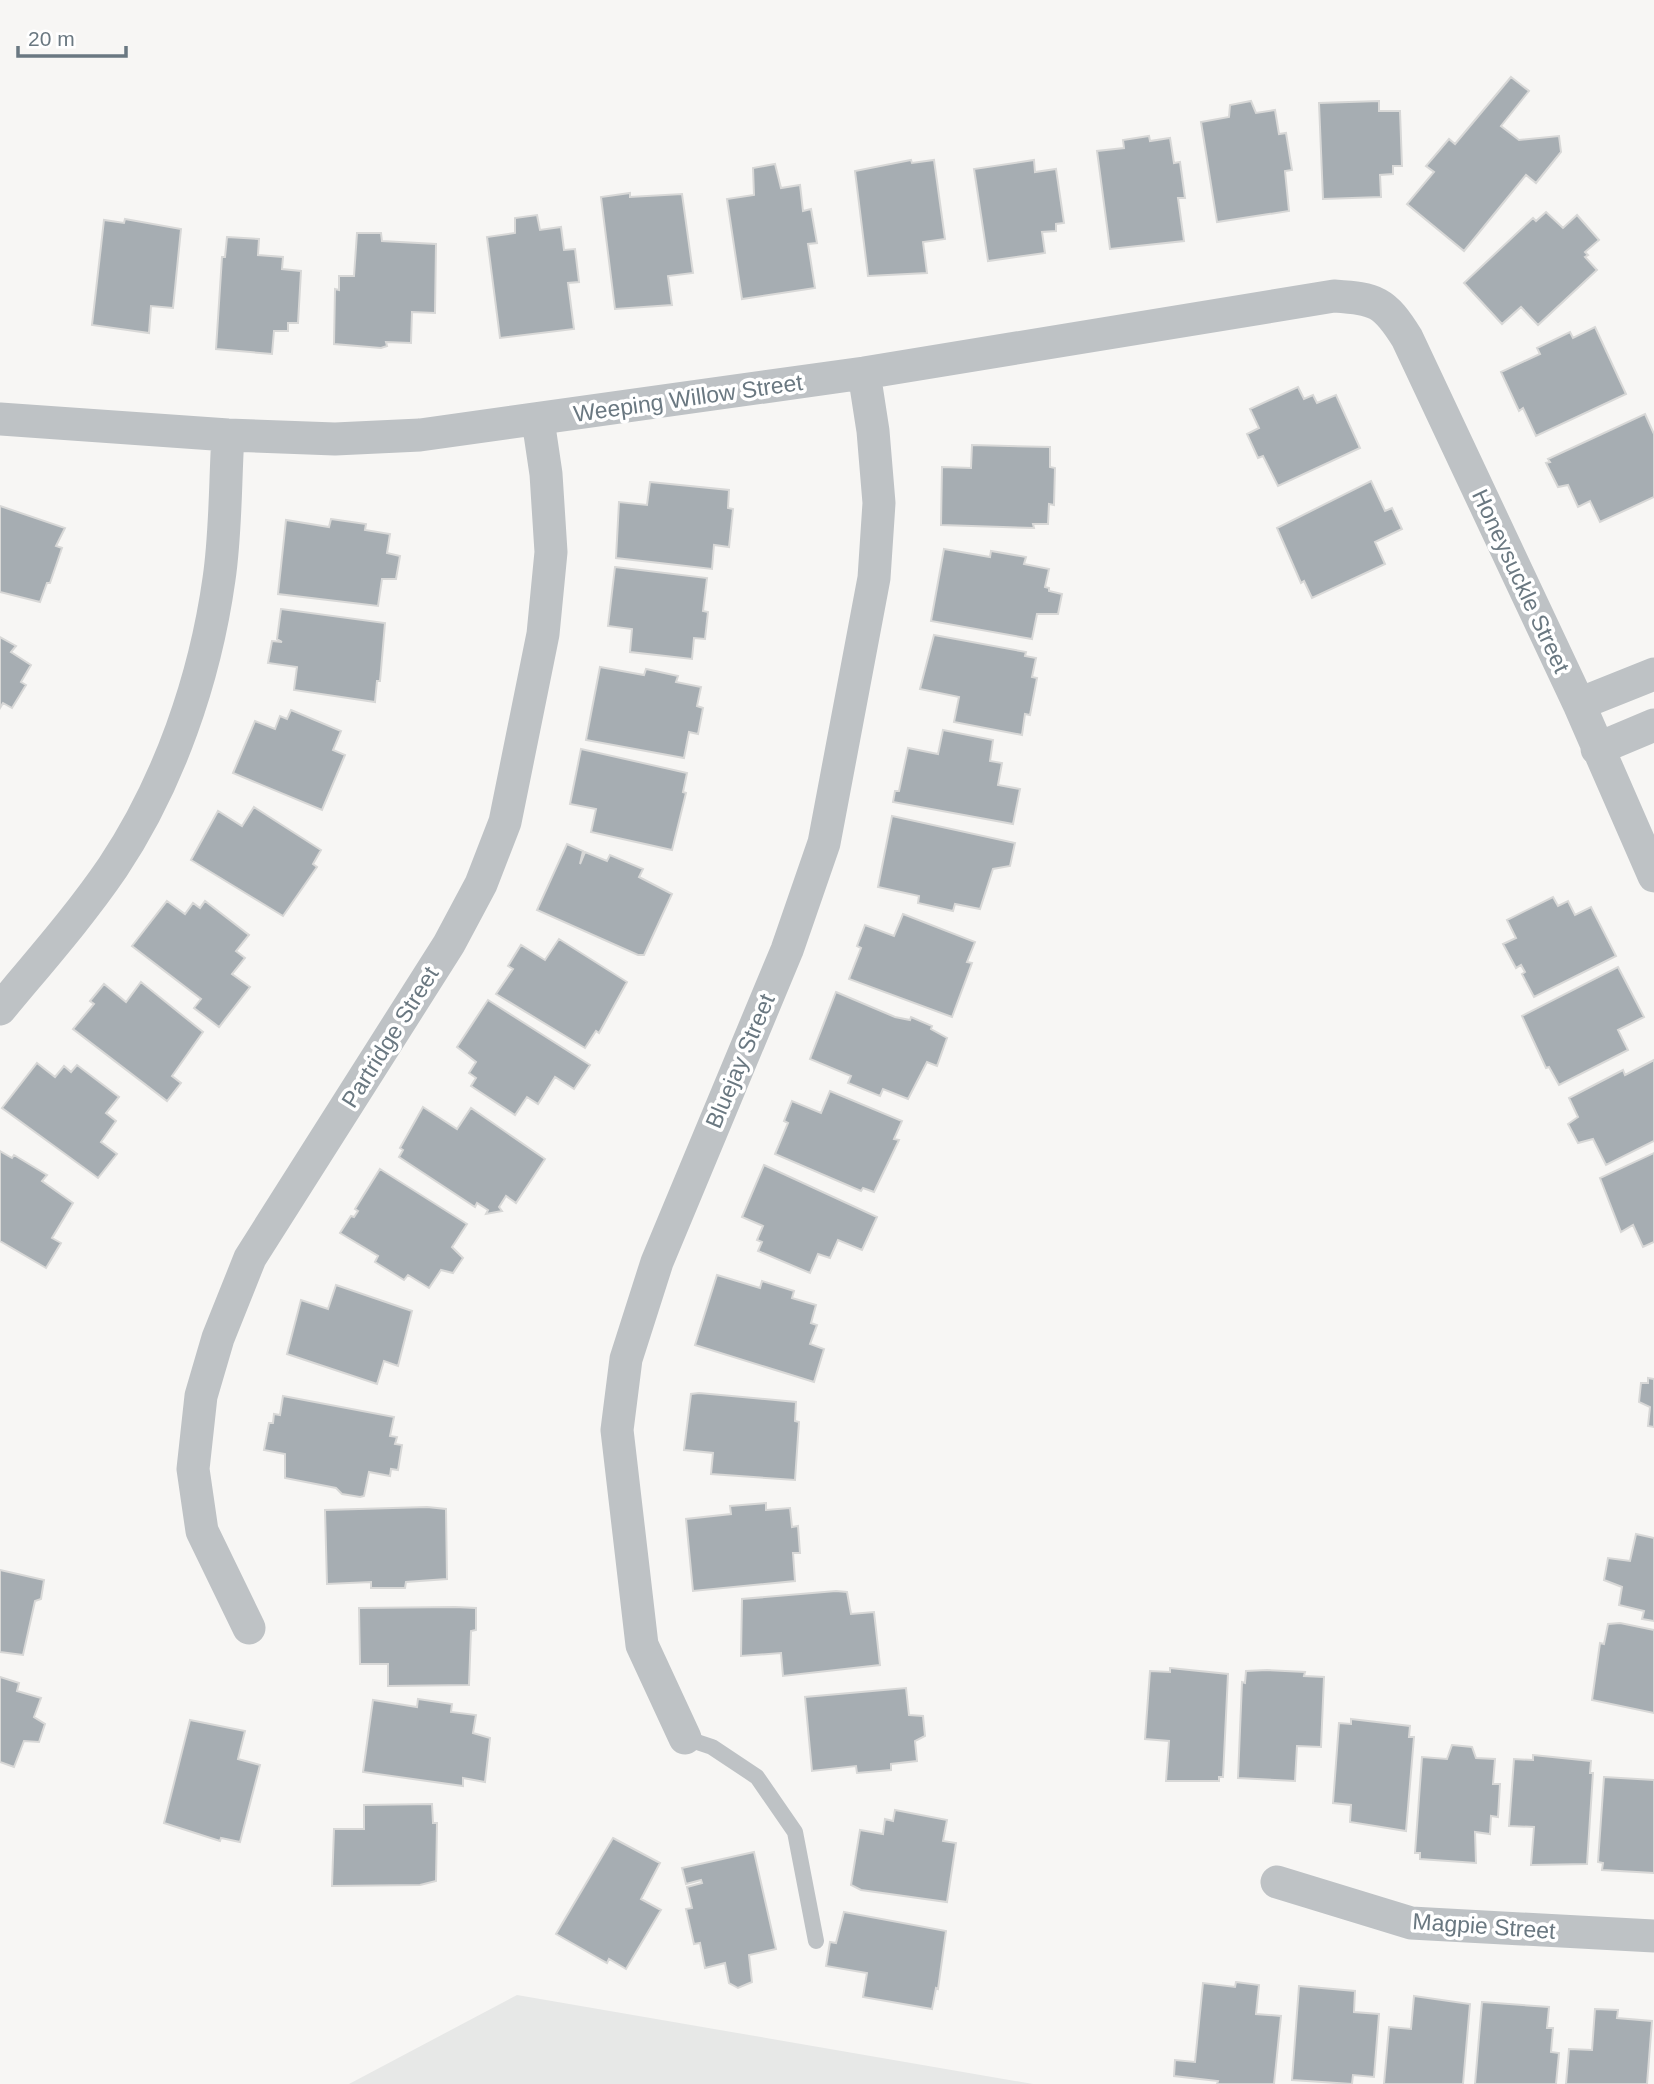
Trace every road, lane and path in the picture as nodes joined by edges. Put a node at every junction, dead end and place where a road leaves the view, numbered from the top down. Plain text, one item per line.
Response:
1 (1371, 298) joint
2 (864, 373) junction
3 (0, 419) edge
4 (538, 420) junction
5 (228, 435) junction
6 (1654, 674) edge
7 (1579, 704) junction
8 (1654, 725) edge
9 (1597, 749) junction
10 (1654, 876) edge
11 (0, 1009) edge
12 (249, 1628) dead end
13 (685, 1738) joint
14 (1277, 1882) dead end
15 (1654, 1936) edge
16 (816, 1941) dead end

1 - 2 street, Weeping Willow Street
1 - 7 street, Honeysuckle Street
2 - 4 street, Weeping Willow Street
2 - 13 street, Bluejay Street
3 - 5 street, Weeping Willow Street
4 - 5 street, Weeping Willow Street
4 - 12 street, Partridge Street
5 - 11 street
6 - 7 street
7 - 9 street, Honeysuckle Street
8 - 9 street
9 - 10 street, Honeysuckle Street
13 - 16 lane
14 - 15 street, Magpie Street

